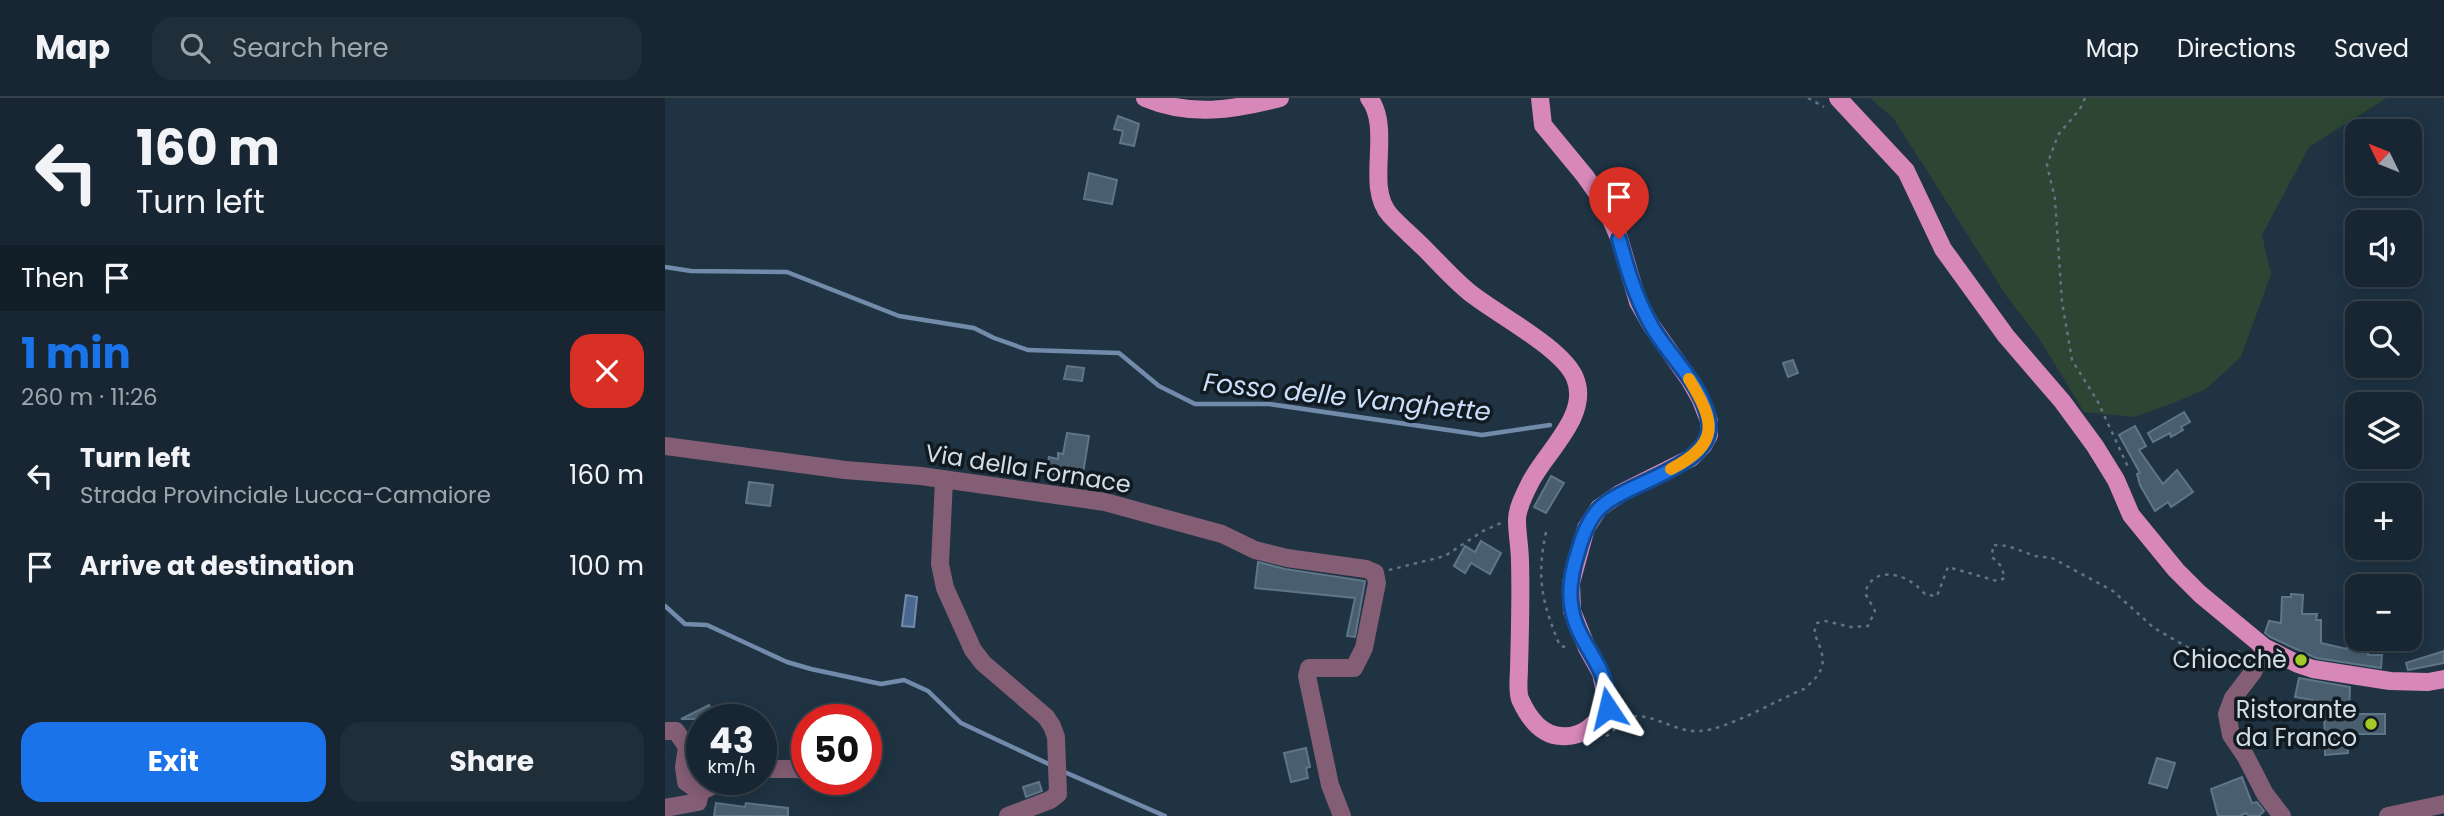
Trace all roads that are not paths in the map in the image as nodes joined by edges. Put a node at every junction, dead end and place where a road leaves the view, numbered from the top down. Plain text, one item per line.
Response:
1 (1145, 98) edge
2 (1280, 98) edge
3 (1369, 98) edge
4 (1540, 98) edge
5 (1838, 98) edge
6 (665, 446) edge
7 (944, 480) junction
8 (2264, 647) junction
9 (2444, 679) edge
10 (665, 731) edge
11 (686, 744) edge
12 (686, 758) edge
13 (686, 777) edge
14 (699, 795) edge
15 (2444, 804) edge
16 (665, 808) edge
17 (1008, 816) edge
18 (1342, 816) edge
19 (2282, 816) edge
20 (2388, 816) edge

1 - 2 main road
3 - 4 main road
5 - 8 main road
6 - 7 street, Via della Fornace
7 - 17 street
7 - 18 street, Via della Fornace
8 - 9 main road
8 - 19 street
10 - 11 street
12 - 13 street
14 - 16 street
15 - 20 street

